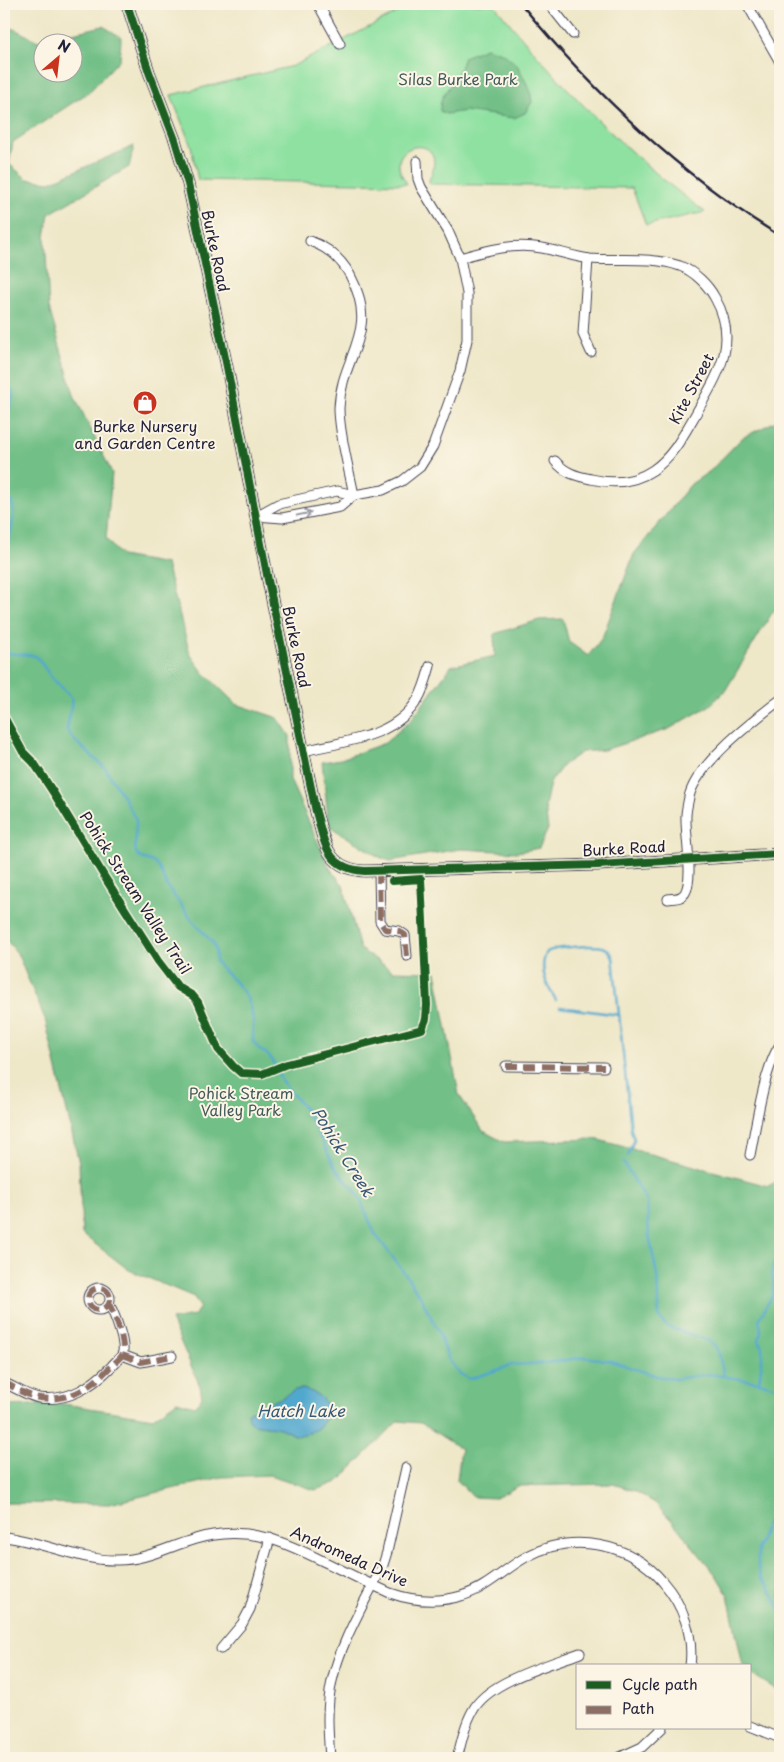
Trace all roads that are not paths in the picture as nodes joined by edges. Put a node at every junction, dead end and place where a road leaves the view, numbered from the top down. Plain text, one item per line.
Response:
1 (127, 4) edge
2 (318, 4) edge
3 (549, 4) edge
4 (747, 4) edge
5 (573, 34) dead end
6 (340, 44) dead end
7 (780, 62) edge
8 (417, 162) dead end
9 (310, 241) dead end
10 (460, 258) junction
11 (588, 259) junction
12 (591, 352) dead end
13 (555, 461) dead end
14 (354, 495) junction
15 (256, 516) junction
16 (430, 666) dead end
17 (780, 700) edge
18 (304, 750) junction
19 (780, 854) edge
20 (688, 860) junction
21 (379, 870) junction
22 (668, 899) dead end
23 (407, 956) dead end
24 (780, 1045) edge
25 (506, 1066) dead end
26 (604, 1067) dead end
27 (750, 1155) dead end
28 (109, 1304) dead end
29 (122, 1355) junction
30 (172, 1356) dead end
31 (4, 1382) edge
32 (406, 1468) dead end
33 (4, 1537) edge
34 (270, 1538) junction
35 (373, 1585) junction
36 (221, 1649) dead end
37 (580, 1654) dead end
38 (690, 1664) edge
39 (752, 1727) edge
40 (660, 1730) edge
41 (780, 1738) edge
42 (330, 1758) edge
43 (457, 1758) edge
44 (618, 1758) edge

1 - 15 street, Burke Road
2 - 6 street
3 - 5 street
4 - 7 street
8 - 10 street
9 - 14 street
10 - 11 street, Kite Street
10 - 14 street
11 - 12 street
11 - 13 street, Kite Street
14 - 15 street
15 -> 14 street
15 - 18 street, Burke Road
16 - 18 street
17 - 20 street
18 - 21 street, Burke Road
19 - 20 street, Burke Road
20 - 21 street, Burke Road
20 - 22 street
21 - 23 street
24 - 27 street
25 - 26 street
28 - 29 street
29 - 30 street
29 - 31 street
32 - 35 street
33 - 34 street, Andromeda Drive
34 - 35 street, Andromeda Drive
34 - 36 street
35 - 38 street, Andromeda Drive
35 - 42 street
37 - 43 street
39 - 41 street
40 - 44 street

